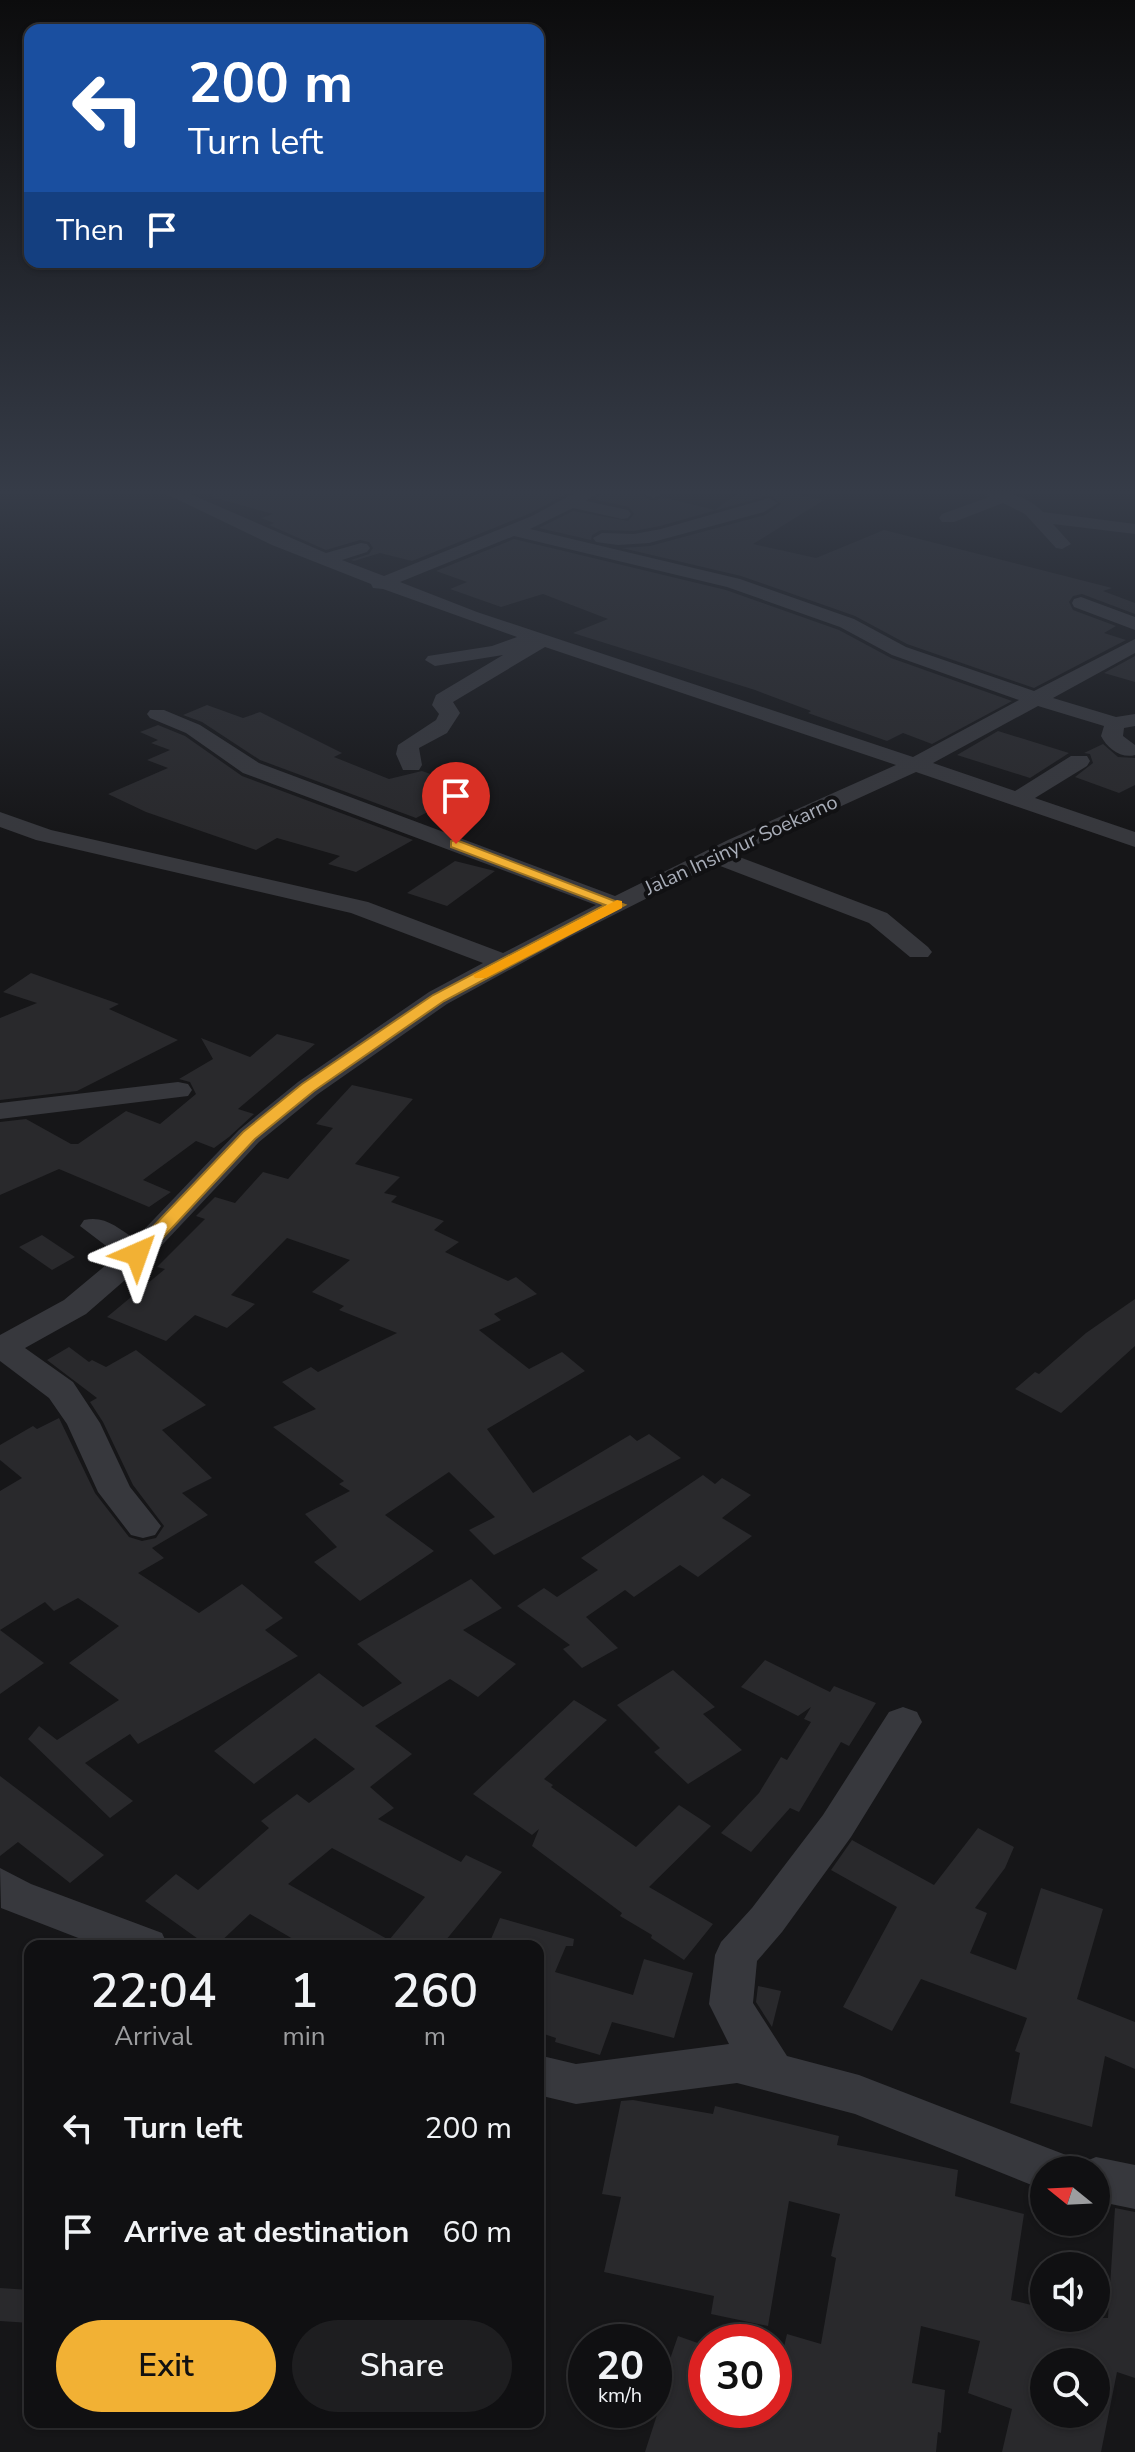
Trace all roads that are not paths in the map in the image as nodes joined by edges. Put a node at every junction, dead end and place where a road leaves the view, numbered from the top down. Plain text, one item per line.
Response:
1 (439, 604) edge
2 (794, 604) edge
3 (1085, 604) edge
4 (1135, 624) edge
5 (536, 638) junction
6 (1135, 645) edge
7 (435, 660) dead end
8 (1039, 700) junction
9 (157, 714) dead end
10 (1125, 721) edge
11 (1129, 750) dead end
12 (1079, 761) dead end
13 (411, 765) dead end
14 (914, 765) junction
15 (1017, 800) junction
16 (0, 819) edge
17 (1135, 840) edge
18 (715, 856) junction
19 (617, 905) junction
20 (919, 952) dead end
21 (503, 962) junction
22 (178, 1090) dead end
23 (0, 1111) edge
24 (95, 1226) dead end
25 (137, 1254) junction
26 (1, 1347) edge
27 (143, 1526) dead end
28 (903, 1722) dead end
29 (2, 1890) edge
30 (131, 1940) edge
31 (773, 2073) junction
32 (544, 2076) edge
33 (1030, 2162) edge
34 (1110, 2182) edge
35 (1135, 2187) edge

1 - 5 street
2 - 8 street
3 - 4 street
5 - 7 street
5 - 13 street
5 - 14 street
6 - 8 street, Jalan Insinyur Soekarno
8 - 10 street
8 - 14 street, Jalan Insinyur Soekarno
9 - 19 street
10 - 11 street
12 - 15 street
14 - 15 street
14 - 18 street, Jalan Insinyur Soekarno
15 - 17 street
16 - 21 street
18 - 19 street, Jalan Insinyur Soekarno
18 - 20 street
19 - 21 street, Jalan Insinyur Soekarno
21 - 25 street, Jalan Insinyur Soekarno
22 - 23 street
24 - 25 street
25 - 26 street, Jalan Insinyur Soekarno
26 - 27 street
28 - 31 street
29 - 30 street
31 - 32 street
31 - 33 street
34 - 35 street

